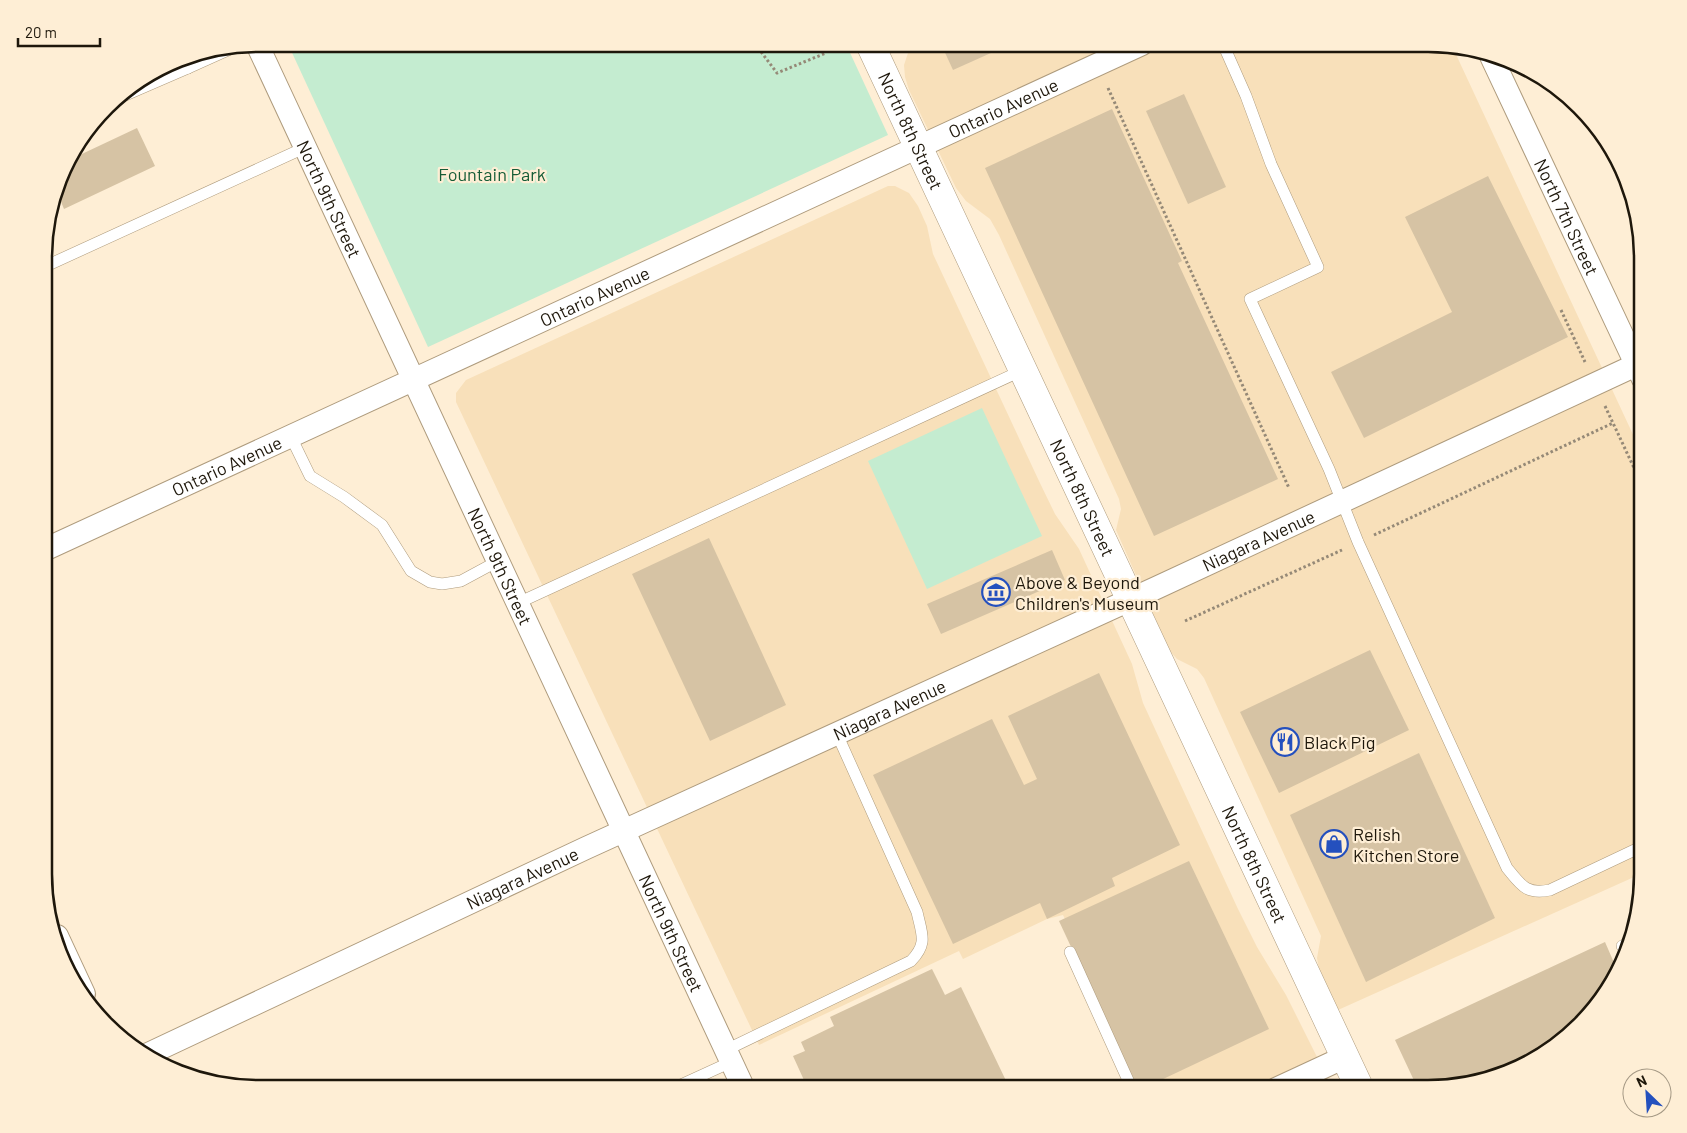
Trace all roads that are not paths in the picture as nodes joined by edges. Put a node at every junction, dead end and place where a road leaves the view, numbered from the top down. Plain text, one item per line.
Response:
1 (261, 52) edge
2 (874, 52) edge
3 (1125, 52) edge
4 (1227, 52) edge
5 (1495, 63) edge
6 (918, 147) junction
7 (304, 148) junction
8 (52, 263) edge
9 (1634, 338) edge
10 (1023, 370) junction
11 (1634, 374) edge
12 (413, 379) junction
13 (291, 437) junction
14 (1343, 501) junction
15 (52, 546) edge
16 (498, 560) junction
17 (1131, 599) junction
18 (518, 603) junction
19 (837, 734) junction
20 (625, 830) junction
21 (1634, 850) edge
22 (1070, 952) dead end
23 (153, 1052) edge
24 (728, 1056) junction
25 (1345, 1057) junction
26 (687, 1080) edge
27 (740, 1080) edge
28 (1128, 1080) edge
29 (1295, 1080) edge
30 (1356, 1080) edge

1 - 7 street, North 9th Street
2 - 6 main road, North 8th Street
3 - 6 street, Ontario Avenue
4 - 14 lane
5 - 9 street, North 7th Street
6 - 10 main road, North 8th Street
6 - 12 street, Ontario Avenue
7 - 8 lane
7 - 12 street, North 9th Street
10 - 17 main road, North 8th Street
10 - 18 lane
11 - 14 street, Niagara Avenue
12 - 13 street, Ontario Avenue
12 - 16 street, North 9th Street
13 - 15 street, Ontario Avenue
13 - 16 lane
14 - 17 street, Niagara Avenue
14 - 21 lane
16 - 18 street, North 9th Street
17 - 19 street, Niagara Avenue
17 - 25 main road, North 8th Street
18 - 20 street, North 9th Street
19 - 20 street, Niagara Avenue
19 - 24 lane
20 - 23 street, Niagara Avenue
20 - 24 street, North 9th Street
22 - 28 lane
24 - 26 lane
24 - 27 street, North 9th Street
25 - 29 street
25 - 30 main road, North 8th Street

